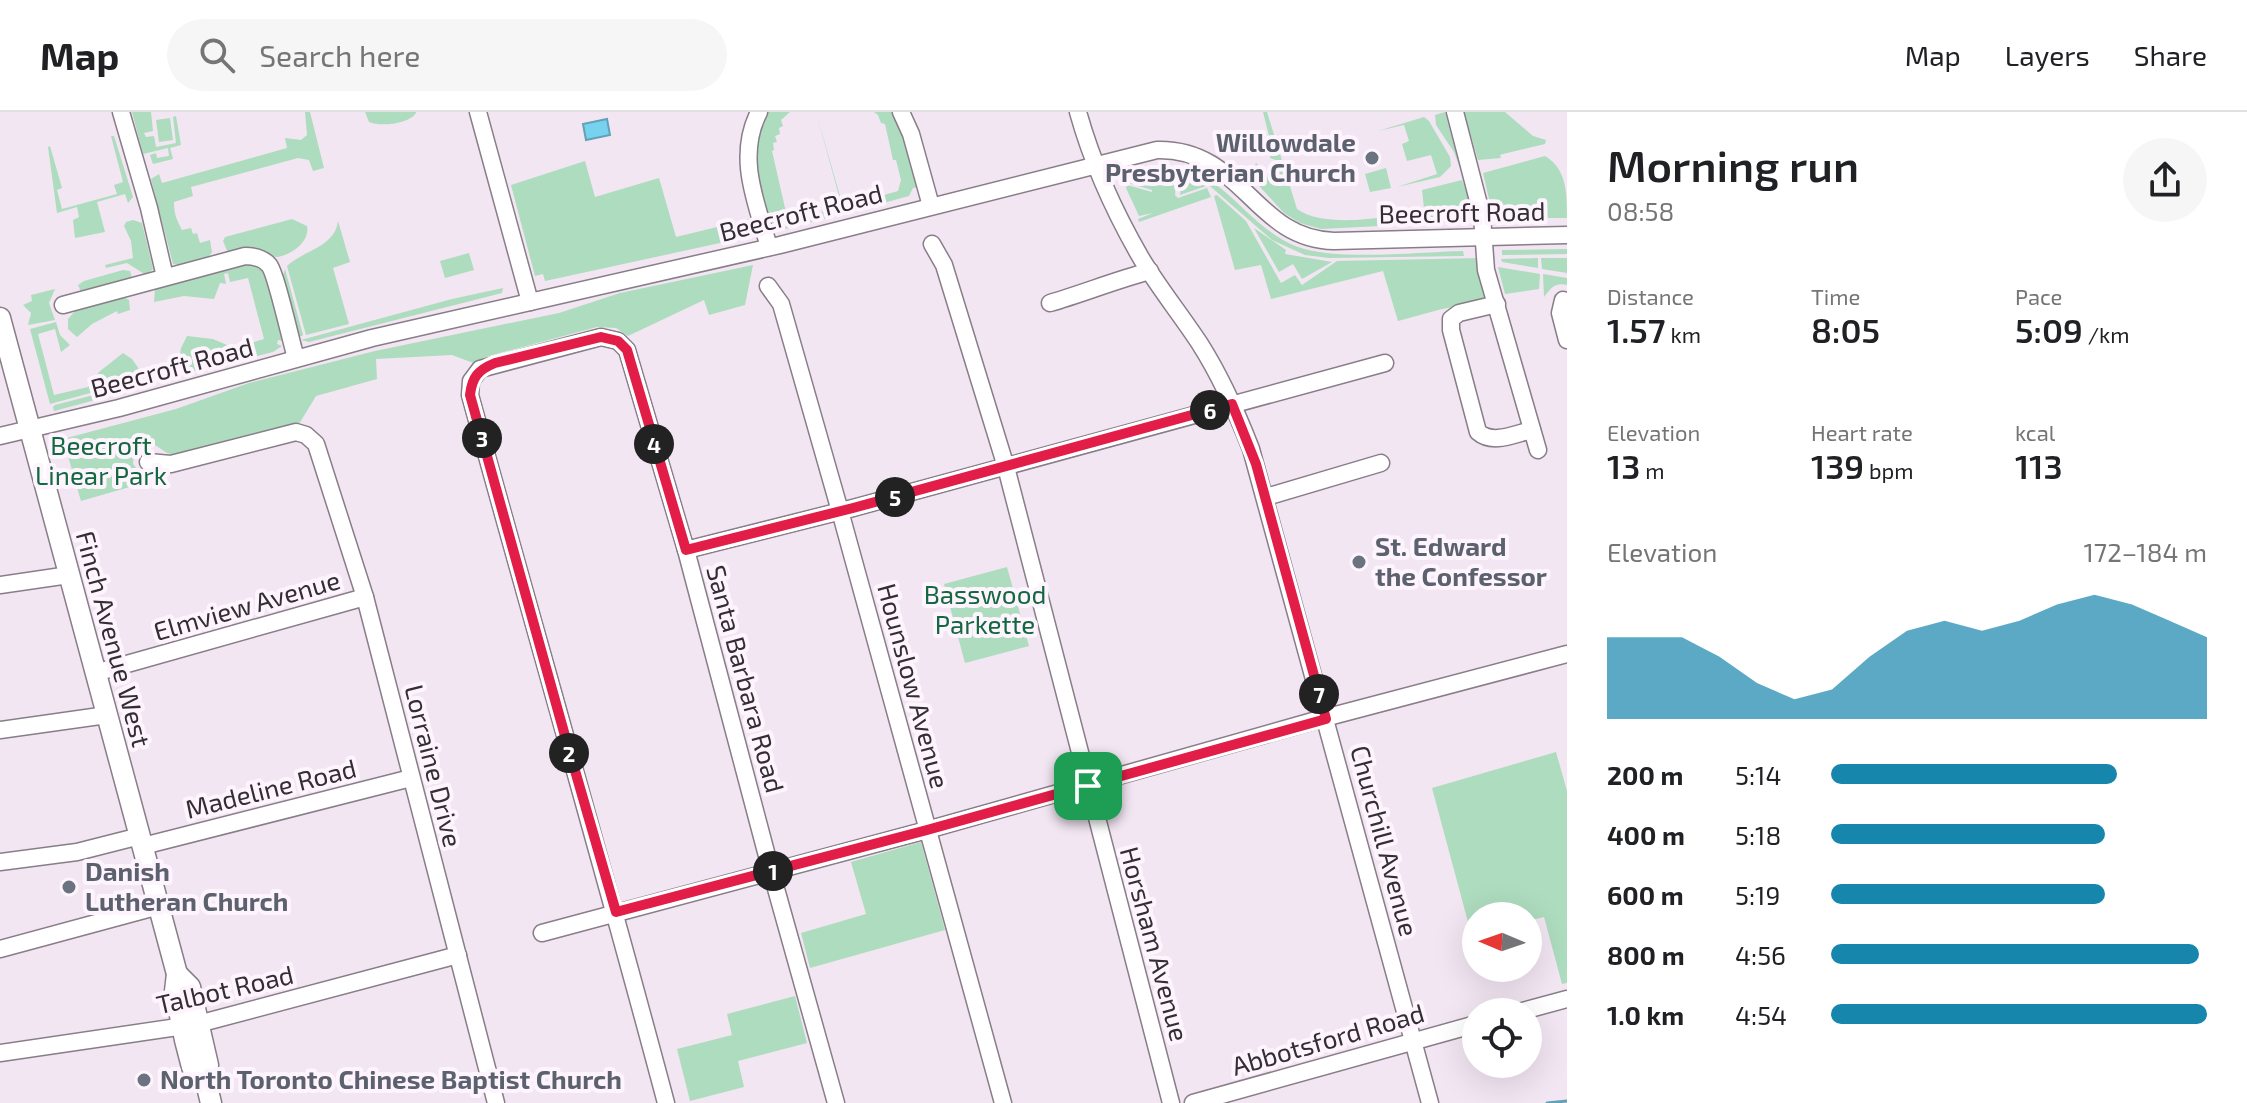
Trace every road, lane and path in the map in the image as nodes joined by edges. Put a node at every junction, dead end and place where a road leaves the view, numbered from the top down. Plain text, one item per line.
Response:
1 (121, 112) edge
2 (478, 112) edge
3 (759, 112) edge
4 (901, 112) edge
5 (1078, 112) edge
6 (1455, 112) edge
7 (1097, 165) junction
8 (931, 206) junction
9 (1567, 235) edge
10 (1484, 236) junction
11 (932, 244) dead end
12 (769, 247) junction
13 (1150, 271) junction
14 (165, 277) junction
15 (768, 286) dead end
16 (1563, 300) dead end
17 (530, 302) junction
18 (1050, 303) dead end
19 (1497, 304) junction
20 (63, 305) dead end
21 (0, 318) edge
22 (1567, 340) edge
23 (296, 358) junction
24 (1385, 363) dead end
25 (1232, 404) junction
26 (31, 430) junction
27 (1532, 430) junction
28 (0, 436) edge
29 (1538, 450) dead end
30 (148, 462) dead end
31 (1381, 463) dead end
32 (1006, 467) junction
33 (1266, 497) junction
34 (840, 511) junction
35 (686, 550) junction
36 (69, 575) junction
37 (0, 585) edge
38 (365, 597) junction
39 (1567, 654) edge
40 (95, 673) junction
41 (107, 715) junction
42 (1326, 719) junction
43 (0, 730) edge
44 (411, 778) junction
45 (1088, 786) junction
46 (927, 830) junction
47 (141, 841) junction
48 (0, 862) edge
49 (771, 871) junction
50 (159, 906) junction
51 (616, 912) junction
52 (542, 933) dead end
53 (0, 949) edge
54 (458, 955) junction
55 (1567, 999) edge
56 (1542, 1006) edge
57 (190, 1025) junction
58 (1462, 1028) edge
59 (1413, 1041) junction
60 (0, 1053) edge
61 (211, 1103) edge
62 (496, 1103) edge
63 (666, 1103) edge
64 (836, 1103) edge
65 (1003, 1103) edge
66 (1171, 1103) edge
67 (1193, 1103) edge
68 (1430, 1103) edge

1 - 14 street
2 - 17 street
3 - 12 street
4 - 8 street
5 - 7 street, Churchill Avenue
6 - 10 street
7 - 8 street, Beecroft Road
7 - 10 street, Beecroft Road
7 - 13 street, Churchill Avenue
8 - 12 street, Beecroft Road
9 - 10 street, Beecroft Road
10 - 19 street
11 - 32 street, Horsham Avenue
12 - 17 street, Beecroft Road
13 - 18 street
13 - 25 street, Churchill Avenue
14 - 20 street
14 - 23 street
15 - 34 street, Hounslow Avenue
16 - 22 street
17 - 23 street, Beecroft Road
19 - 27 street
19 - 27 street
21 - 26 main road, Finch Avenue West
23 - 26 street, Beecroft Road
24 - 25 street
25 - 32 street
25 - 33 street, Churchill Avenue
26 - 28 street, Beecroft Road
26 - 36 main road, Finch Avenue West
27 - 29 street
30 - 38 street, Lorraine Drive
31 - 33 street
32 - 34 street
32 - 45 street, Horsham Avenue
33 - 42 street, Churchill Avenue
34 - 35 street
34 - 46 street, Hounslow Avenue
35 - 49 street, Santa Barbara Road
35 - 51 street, Santa Barbara Road
36 - 37 street
36 - 40 main road, Finch Avenue West
38 - 40 street, Elmview Avenue
38 - 44 street, Lorraine Drive
39 - 42 street
40 - 41 main road, Finch Avenue West
41 - 43 street
41 - 47 main road, Finch Avenue West
42 - 45 street
42 - 59 street, Churchill Avenue
44 - 47 street, Madeline Road
44 - 54 street, Lorraine Drive
45 - 46 street
45 - 66 street, Horsham Avenue
46 - 49 street
46 - 65 street, Hounslow Avenue
47 - 48 street, Madeline Road
47 - 50 main road, Finch Avenue West
49 - 51 street
49 - 64 street, Santa Barbara Road
50 - 53 street
50 - 57 main road, Finch Avenue West
51 - 52 street
51 - 63 street
54 - 57 street, Talbot Road
54 - 62 street, Lorraine Drive
55 - 56 street
57 - 60 street, Talbot Road
57 - 61 main road, Finch Avenue West
58 - 59 street, Abbotsford Road
59 - 67 street, Abbotsford Road
59 - 68 street, Churchill Avenue

